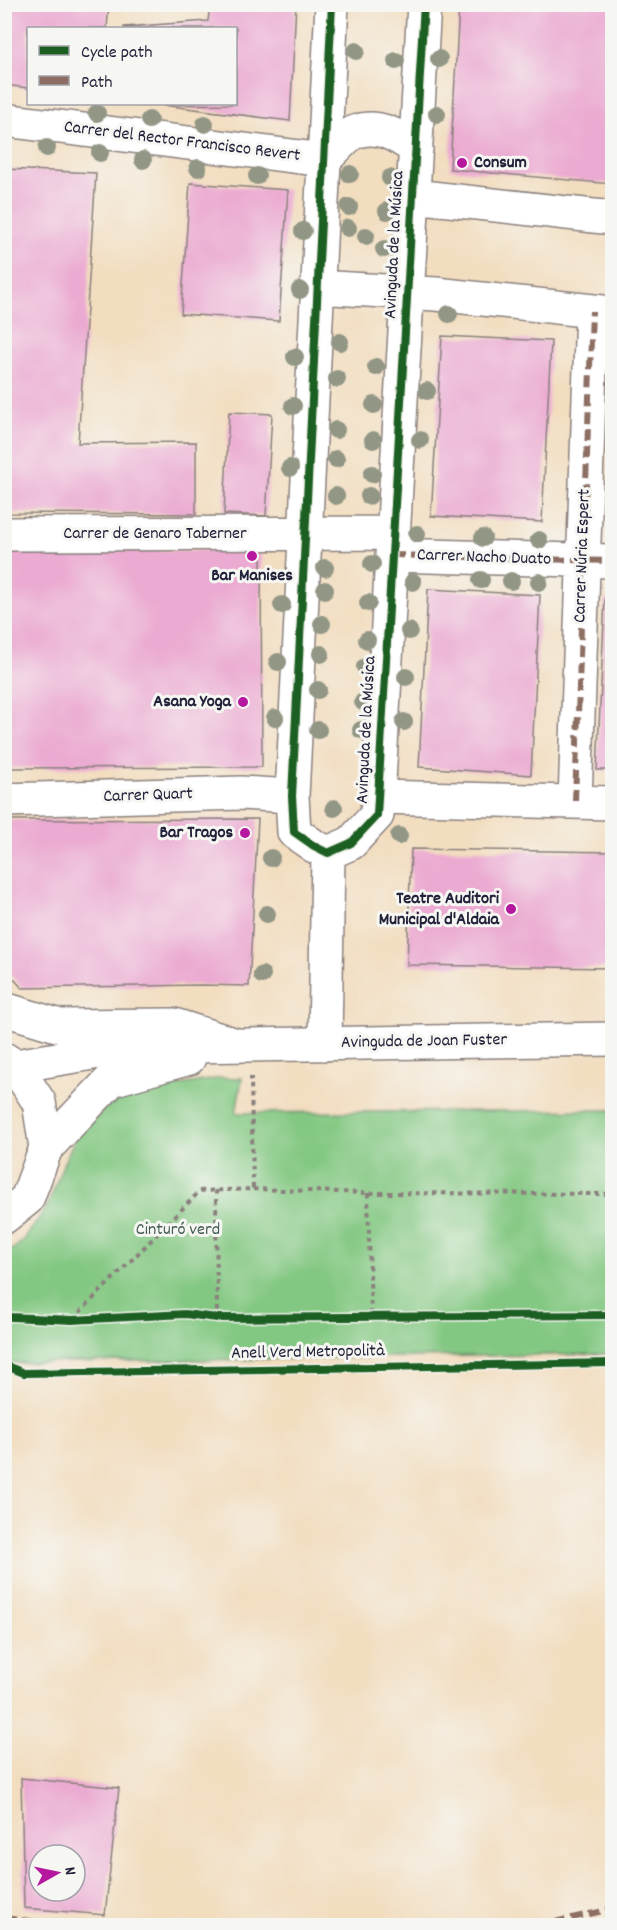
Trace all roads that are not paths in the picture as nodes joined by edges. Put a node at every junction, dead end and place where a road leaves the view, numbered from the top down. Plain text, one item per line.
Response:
1 (332, 4) edge
2 (424, 4) edge
3 (4, 120) edge
4 (416, 149) junction
5 (324, 160) junction
6 (413, 196) junction
7 (612, 218) edge
8 (316, 287) junction
9 (407, 292) junction
10 (602, 312) edge
11 (305, 533) junction
12 (4, 534) edge
13 (393, 544) junction
14 (598, 561) edge
15 (292, 796) junction
16 (378, 796) junction
17 (4, 800) edge
18 (575, 801) junction
19 (612, 803) edge
20 (328, 854) junction
21 (4, 1008) edge
22 (612, 1039) edge
23 (243, 1044) junction
24 (325, 1044) junction
25 (10, 1062) edge
26 (46, 1148) junction
27 (4, 1217) edge

1 - 5 street
2 - 4 street, Avinguda de la Música
3 - 5 street, Carrer del Rector Francisco Revert
4 - 5 street, Avinguda de la Música
4 - 6 street, Avinguda de la Música
5 - 8 street
6 - 7 street
6 - 9 street, Avinguda de la Música
8 - 9 street, Avinguda de la Música
8 - 11 street
9 - 10 street
9 - 13 street, Avinguda de la Música
10 - 14 street, Carrer Núria Espert
11 - 12 street, Carrer de Genaro Taberner
11 - 13 street
11 - 15 street
13 - 14 street, Carrer Nacho Duato
13 - 16 street, Avinguda de la Música
14 - 18 street, Carrer Núria Espert
15 - 17 street, Carrer Quart
15 - 20 street
16 - 18 street
16 - 20 street, Avinguda de la Música
18 - 19 street
20 - 24 street
21 - 23 street, Avinguda de Joan Fuster
22 - 24 street, Avinguda de Joan Fuster
23 - 24 street, Avinguda de Joan Fuster
23 - 25 street, Avinguda de Joan Fuster
23 - 26 street, Avinguda de Joan Fuster
25 - 26 street
26 - 27 street

